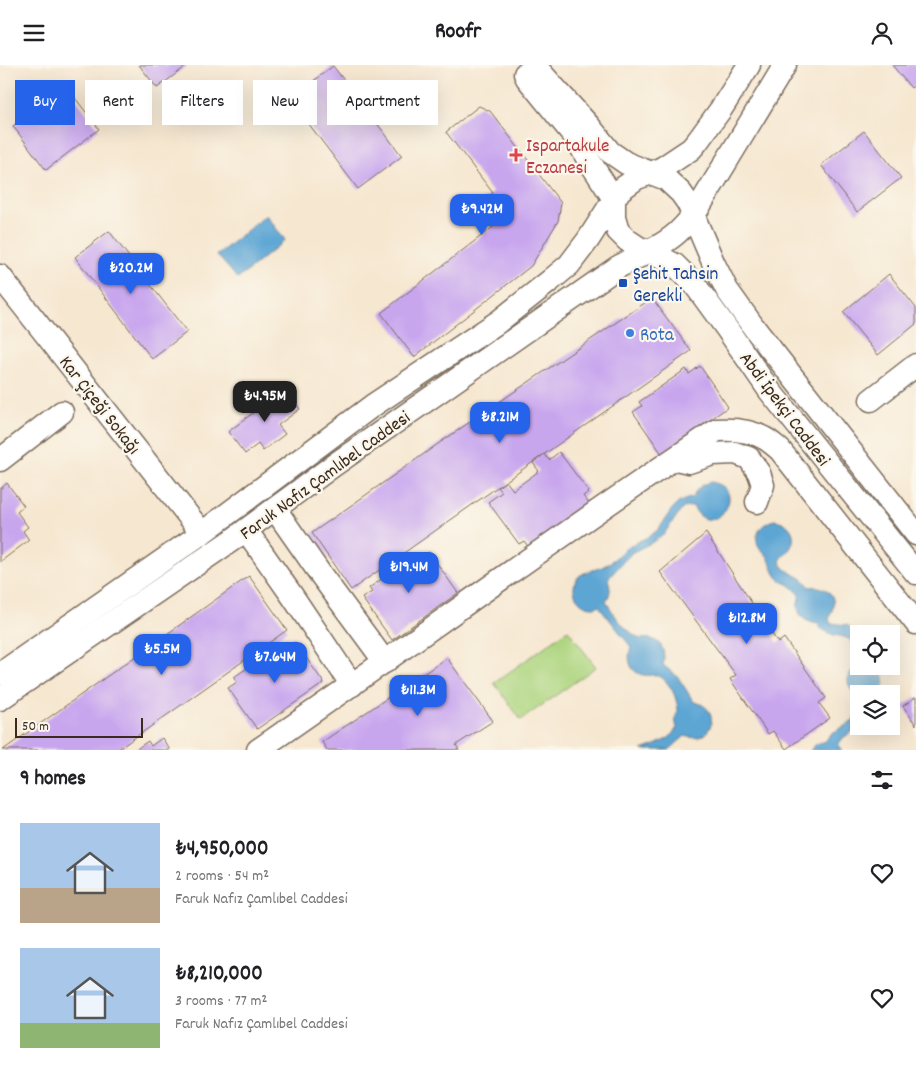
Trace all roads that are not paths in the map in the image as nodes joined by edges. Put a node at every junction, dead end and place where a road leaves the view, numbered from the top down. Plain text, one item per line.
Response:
1 (521, 65) edge
2 (534, 65) edge
3 (749, 65) edge
4 (785, 65) edge
5 (652, 173) junction
6 (614, 199) junction
7 (694, 215) junction
8 (650, 251) junction
9 (0, 276) edge
10 (916, 365) edge
11 (871, 400) dead end
12 (62, 412) dead end
13 (674, 458) junction
14 (0, 460) edge
15 (757, 502) dead end
16 (275, 509) junction
17 (201, 533) junction
18 (916, 534) edge
19 (238, 536) junction
20 (198, 563) junction
21 (916, 573) edge
22 (916, 623) edge
23 (385, 662) junction
24 (0, 674) edge
25 (352, 685) junction
26 (0, 699) edge
27 (258, 750) edge

1 - 6 street
2 - 5 street
3 - 5 street, Faruk Nafız Çamlıbel Caddesi
4 - 7 street, Faruk Nafız Çamlıbel Caddesi
5 - 6 street, Faruk Nafız Çamlıbel Caddesi
5 - 7 street
6 - 8 street
6 - 17 street, Faruk Nafız Çamlıbel Caddesi
7 - 8 street, Faruk Nafız Çamlıbel Caddesi
7 - 18 street, Abdi İpekçi Caddesi
8 - 16 street, Faruk Nafız Çamlıbel Caddesi
8 - 21 street, Abdi İpekçi Caddesi
9 - 17 street, Kar Çiçeği Sokağı
10 - 11 street
12 - 14 street
13 - 15 street
13 - 22 street
13 - 23 street
16 - 19 street, Faruk Nafız Çamlıbel Caddesi
16 - 23 street
17 - 19 street
17 - 20 street
17 - 24 street, Faruk Nafız Çamlıbel Caddesi
19 - 20 street, Faruk Nafız Çamlıbel Caddesi
19 - 25 street
20 - 26 street, Faruk Nafız Çamlıbel Caddesi
23 - 25 street
25 - 27 street

